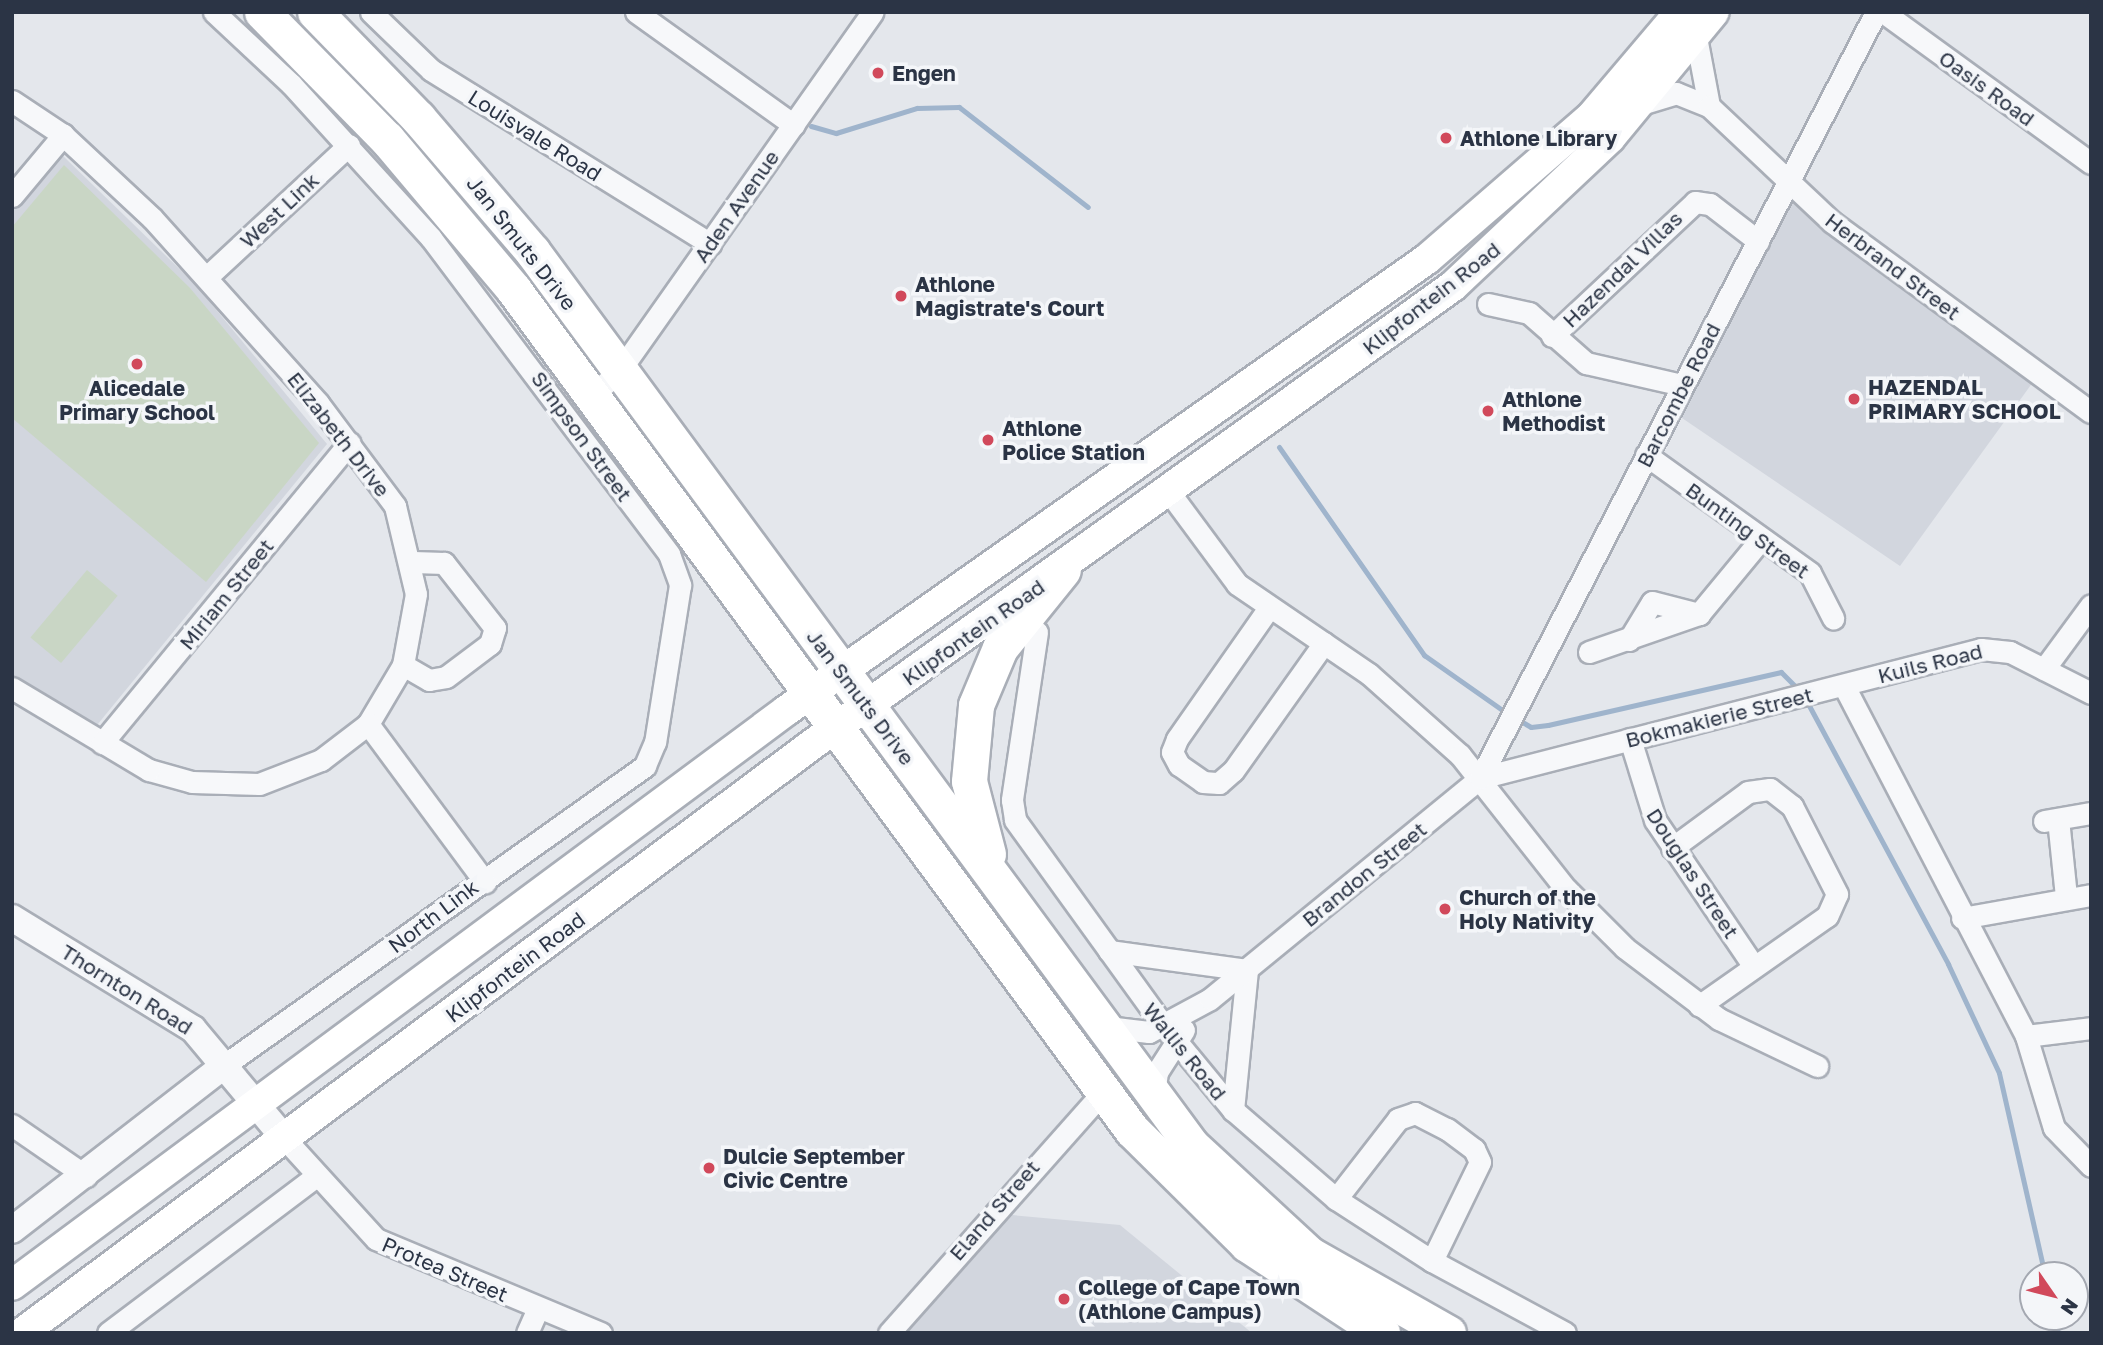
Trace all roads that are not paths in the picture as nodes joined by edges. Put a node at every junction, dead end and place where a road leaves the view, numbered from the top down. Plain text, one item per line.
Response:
1 (214, 12) edge
2 (262, 12) edge
3 (315, 12) edge
4 (371, 12) edge
5 (636, 12) edge
6 (873, 12) edge
7 (1680, 12) edge
8 (1714, 12) edge
9 (1876, 12) edge
10 (1883, 12) edge
11 (1696, 37) junction
12 (12, 101) edge
13 (1641, 104) junction
14 (1709, 106) junction
15 (794, 125) junction
16 (63, 135) junction
17 (349, 145) junction
18 (2091, 163) edge
19 (1785, 182) junction
20 (12, 196) edge
21 (1758, 241) junction
22 (710, 244) junction
23 (209, 275) junction
24 (1488, 304) dead end
25 (1552, 336) junction
26 (620, 370) junction
27 (1682, 385) junction
28 (593, 395) junction
29 (2091, 412) edge
30 (349, 443) junction
31 (1646, 455) junction
32 (1169, 492) junction
33 (1761, 539) junction
34 (413, 562) junction
35 (1063, 570) junction
36 (2091, 605) edge
37 (1268, 609) junction
38 (1699, 614) junction
39 (1833, 618) dead end
40 (1037, 632) dead end
41 (1629, 640) junction
42 (1324, 643) junction
43 (1589, 652) dead end
44 (403, 665) junction
45 (2044, 669) junction
46 (842, 673) junction
47 (1844, 686) junction
48 (12, 688) edge
49 (2091, 693) edge
50 (808, 695) junction
51 (867, 706) junction
52 (368, 724) junction
53 (834, 729) junction
54 (1630, 739) junction
55 (102, 743) junction
56 (1480, 778) junction
57 (2091, 813) edge
58 (1672, 848) junction
59 (485, 882) junction
60 (1002, 889) junction
61 (2091, 895) edge
62 (2066, 897) junction
63 (12, 918) edge
64 (1962, 918) junction
65 (1109, 951) junction
66 (1752, 964) junction
67 (1247, 970) junction
68 (1699, 1006) junction
69 (1105, 1026) junction
70 (2091, 1028) edge
71 (1169, 1033) junction
72 (2026, 1036) junction
73 (226, 1064) junction
74 (1816, 1066) dead end
75 (1103, 1092) junction
76 (1154, 1096) junction
77 (257, 1104) junction
78 (1233, 1110) junction
79 (12, 1125) edge
80 (285, 1139) junction
81 (2091, 1166) edge
82 (86, 1176) junction
83 (316, 1176) junction
84 (1336, 1199) junction
85 (12, 1230) edge
86 (1432, 1261) junction
87 (12, 1285) edge
88 (538, 1308) junction
89 (22, 1333) edge
90 (108, 1333) edge
91 (527, 1333) edge
92 (601, 1333) edge
93 (889, 1333) edge
94 (1382, 1333) edge
95 (1448, 1333) edge
96 (1565, 1333) edge

1 - 17 street, Simpson Street
2 - 28 main road, Jan Smuts Drive
3 - 26 main road, Jan Smuts Drive
4 - 22 street, Louisvale Road
5 - 15 street
6 - 15 street, Aden Avenue
7 - 46 main road, Klipfontein Road
8 - 11 main road, Klipfontein Road
9 - 19 street, Barcombe Road
10 - 18 street, Oasis Road
11 - 13 main road, Klipfontein Road
11 - 14 street
12 - 16 street, Elizabeth Drive
13 - 14 street, Herbrand Street
13 - 32 main road, Klipfontein Road
14 - 19 street, Herbrand Street
15 - 22 street, Aden Avenue
16 - 20 street
16 - 23 street, Elizabeth Drive
17 - 23 street, West Link
17 - 59 street, Simpson Street
19 - 21 street, Barcombe Road
19 - 29 street, Herbrand Street
21 - 25 street, Hazendal Villas
21 - 27 street, Barcombe Road
22 - 26 street, Aden Avenue
23 - 30 street, Elizabeth Drive
24 - 25 street, Hazendal Villas
25 - 27 street, Hazendal Villas
26 - 28 street, Aden Avenue
26 - 46 main road, Jan Smuts Drive
27 - 31 street, Barcombe Road
28 - 50 main road, Jan Smuts Drive
30 - 34 street, Elizabeth Drive
30 - 55 street, Miriam Street
31 - 33 street, Bunting Street
31 - 56 street, Barcombe Road
32 - 35 main road, Klipfontein Road
32 - 37 street
33 - 38 street
33 - 39 street, Bunting Street
34 - 44 street, Elizabeth Drive
34 - 44 street
35 - 51 main road, Klipfontein Road
35 - 60 main road
36 - 45 street
37 - 42 street
37 - 42 street
38 - 41 street
38 - 41 street
40 - 65 street, Wallis Road
41 - 43 street
42 - 56 street
44 - 52 street, Elizabeth Drive
45 - 47 street, Kuils Road
45 - 49 street, Kuils Road
46 - 50 main road, Klipfontein Road
46 - 51 main road, Jan Smuts Drive
47 - 54 street, Bokmakierie Street
47 - 64 street
48 - 55 street, Elizabeth Drive
50 - 53 main road, Jan Smuts Drive
50 - 77 main road, Klipfontein Road
51 - 53 main road, Klipfontein Road
51 - 60 main road, Jan Smuts Drive
52 - 55 street, Elizabeth Drive
52 - 59 street, North Link
53 - 75 main road, Jan Smuts Drive
53 - 80 main road, Klipfontein Road
54 - 56 street, Bokmakierie Street
54 - 58 street, Douglas Street
56 - 67 street, Brandon Street
56 - 68 street
57 - 62 street
58 - 66 street, Douglas Street
58 - 66 street
59 - 73 street, North Link
60 - 69 main road, Jan Smuts Drive
61 - 62 street
62 - 64 street
63 - 73 street, Thornton Road
64 - 72 street
65 - 67 street
65 - 71 street, Wallis Road
66 - 68 street
67 - 71 street, Brandon Street
67 - 78 street
68 - 74 street
69 - 71 street, Brandon Street
69 - 76 main road, Jan Smuts Drive
70 - 72 street
71 - 76 street, Brandon Street
71 - 78 street, Wallis Road
72 - 81 street
73 - 77 street, Thornton Road
73 - 82 street
75 - 93 street, Eland Street
75 - 94 main road, Jan Smuts Drive
76 - 95 main road, Jan Smuts Drive
77 - 80 street, Thornton Road
77 - 87 main road, Klipfontein Road
78 - 84 street, Wallis Road
79 - 82 street
80 - 83 street, Protea Street
80 - 89 main road, Klipfontein Road
82 - 85 street
83 - 88 street, Protea Street
83 - 90 street
84 - 86 street, Wallis Road
84 - 86 street
86 - 96 street, Wallis Road
88 - 91 street
88 - 92 street, Protea Street

